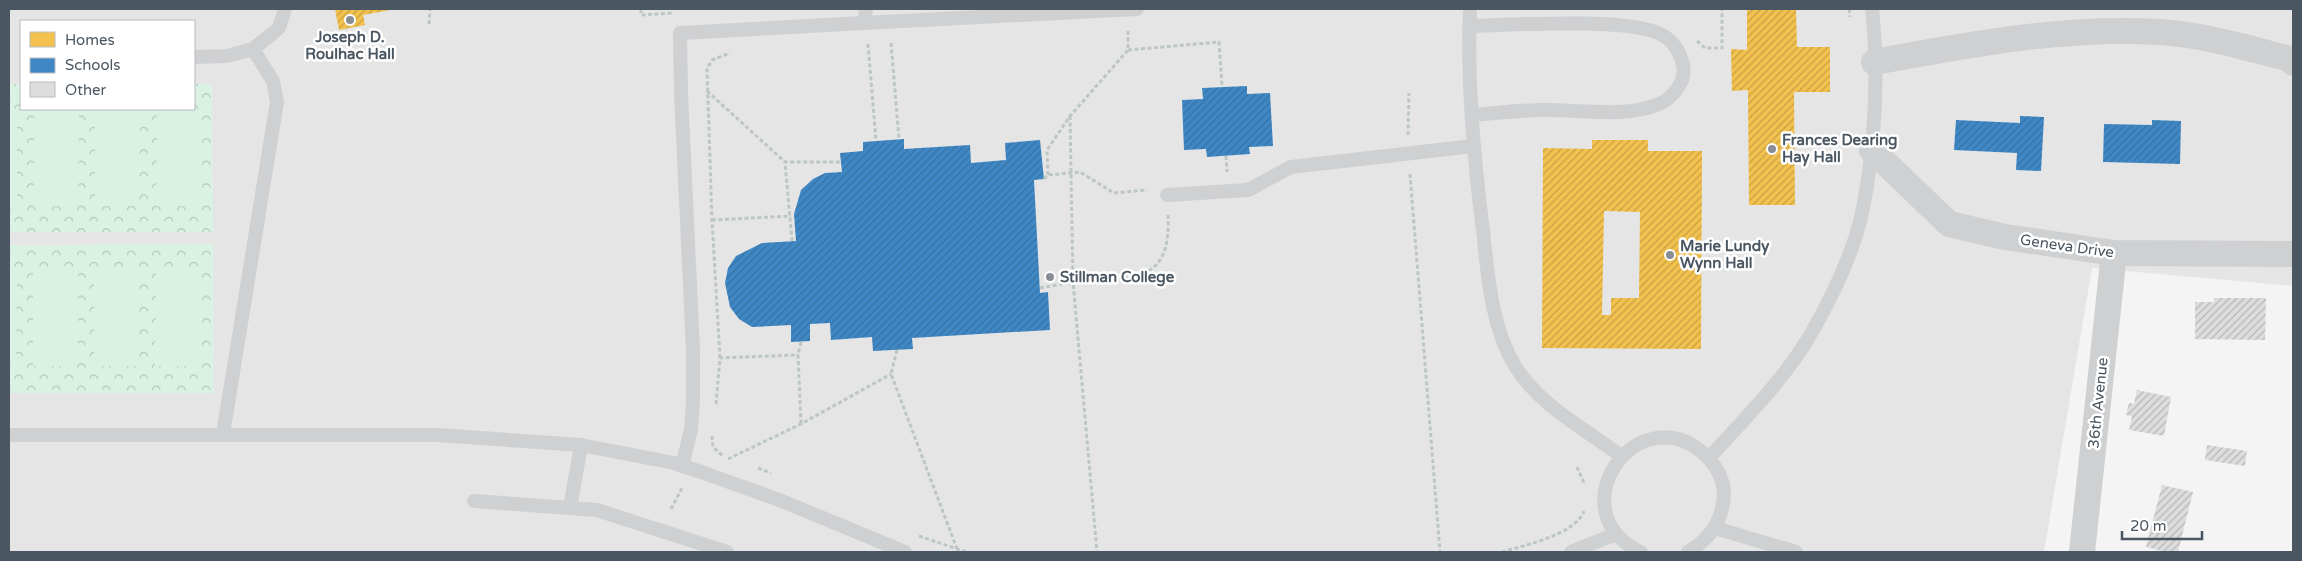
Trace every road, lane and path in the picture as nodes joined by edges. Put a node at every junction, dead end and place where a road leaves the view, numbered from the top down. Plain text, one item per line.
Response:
1 (285, 9) edge
2 (430, 9) edge
3 (866, 9) edge
4 (1137, 9) edge
5 (1470, 9) edge
6 (1722, 9) edge
7 (1849, 9) edge
8 (1872, 9) edge
9 (1851, 22) dead end
10 (864, 23) junction
11 (429, 24) dead end
12 (1128, 24) dead end
13 (1469, 26) junction
14 (1128, 29) junction
15 (1118, 30) dead end
16 (900, 41) dead end
17 (883, 42) dead end
18 (890, 42) junction
19 (875, 43) dead end
20 (1722, 48) dead end
21 (254, 50) junction
22 (1128, 50) junction
23 (738, 52) dead end
24 (195, 57) edge
25 (1874, 62) junction
26 (2293, 63) edge
27 (1222, 87) dead end
28 (707, 91) junction
29 (1409, 93) dead end
30 (1473, 115) junction
31 (1070, 116) junction
32 (899, 139) dead end
33 (1408, 140) dead end
34 (876, 141) dead end
35 (1473, 146) junction
36 (1872, 150) junction
37 (785, 162) junction
38 (841, 162) dead end
39 (1410, 166) dead end
40 (1071, 173) junction
41 (1048, 175) junction
42 (1044, 180) dead end
43 (1167, 195) junction
44 (791, 216) junction
45 (712, 220) junction
46 (792, 241) dead end
47 (2114, 253) junction
48 (2293, 254) edge
49 (1073, 282) junction
50 (1040, 288) dead end
51 (801, 342) dead end
52 (897, 350) dead end
53 (798, 355) junction
54 (720, 358) junction
55 (891, 374) junction
56 (715, 411) dead end
57 (801, 424) junction
58 (713, 428) dead end
59 (223, 434) junction
60 (9, 435) edge
61 (581, 445) junction
62 (1621, 456) junction
63 (1709, 458) junction
64 (726, 460) junction
65 (736, 462) dead end
66 (722, 463) dead end
67 (682, 466) junction
68 (754, 467) dead end
69 (1577, 468) dead end
70 (772, 473) dead end
71 (684, 483) dead end
72 (1586, 494) dead end
73 (474, 501) dead end
74 (570, 508) junction
75 (1584, 508) dead end
76 (671, 509) dead end
77 (1716, 528) junction
78 (912, 533) dead end
79 (1616, 534) junction
80 (958, 551) edge
81 (727, 552) edge
82 (905, 552) edge
83 (966, 552) edge
84 (1097, 552) edge
85 (1440, 552) edge
86 (1502, 552) edge
87 (1571, 552) edge
88 (1641, 552) edge
89 (1688, 552) edge
90 (1796, 552) edge
91 (2082, 552) edge

1 - 21 lane
2 - 11 path
3 - 10 lane
4 - 10 lane
5 - 13 lane
6 - 20 path
7 - 9 path
8 - 25 lane
10 - 67 lane
12 - 14 path
13 - 30 lane
13 - 30 lane
14 - 15 path
14 - 22 path
16 - 18 path
17 - 18 path
18 - 32 path
19 - 34 path
21 - 24 lane
21 - 59 lane
22 - 27 path
22 - 31 path
23 - 28 path
25 - 26 street
25 - 36 lane
28 - 37 path
28 - 45 path
29 - 33 path
30 - 35 lane
31 - 40 path
31 - 41 path
35 - 43 lane
35 - 62 lane
36 - 47 street, Geneva Drive
36 - 63 lane
37 - 38 path
37 - 44 path
39 - 85 path
40 - 41 path
40 - 43 path
40 - 49 path
41 - 42 path
43 - 49 path
44 - 45 path
44 - 46 path
45 - 54 path
47 - 48 street, Geneva Drive
47 - 91 street, 36th Avenue
49 - 50 path
49 - 84 path
51 - 53 path
52 - 55 path
53 - 54 path
53 - 57 path
54 - 56 path
55 - 57 path
55 - 80 path
57 - 64 path
58 - 64 path
59 - 60 lane
59 - 61 lane
61 - 67 lane
61 - 74 lane
62 - 63 lane
62 - 79 lane
63 - 77 lane
64 - 65 path
64 - 66 path
67 - 82 lane
68 - 70 path
69 - 72 path
71 - 76 path
73 - 74 lane
74 - 81 lane
75 - 86 path
77 - 89 lane
77 - 90 lane
78 - 80 path
79 - 87 lane
79 - 88 lane
80 - 83 path

